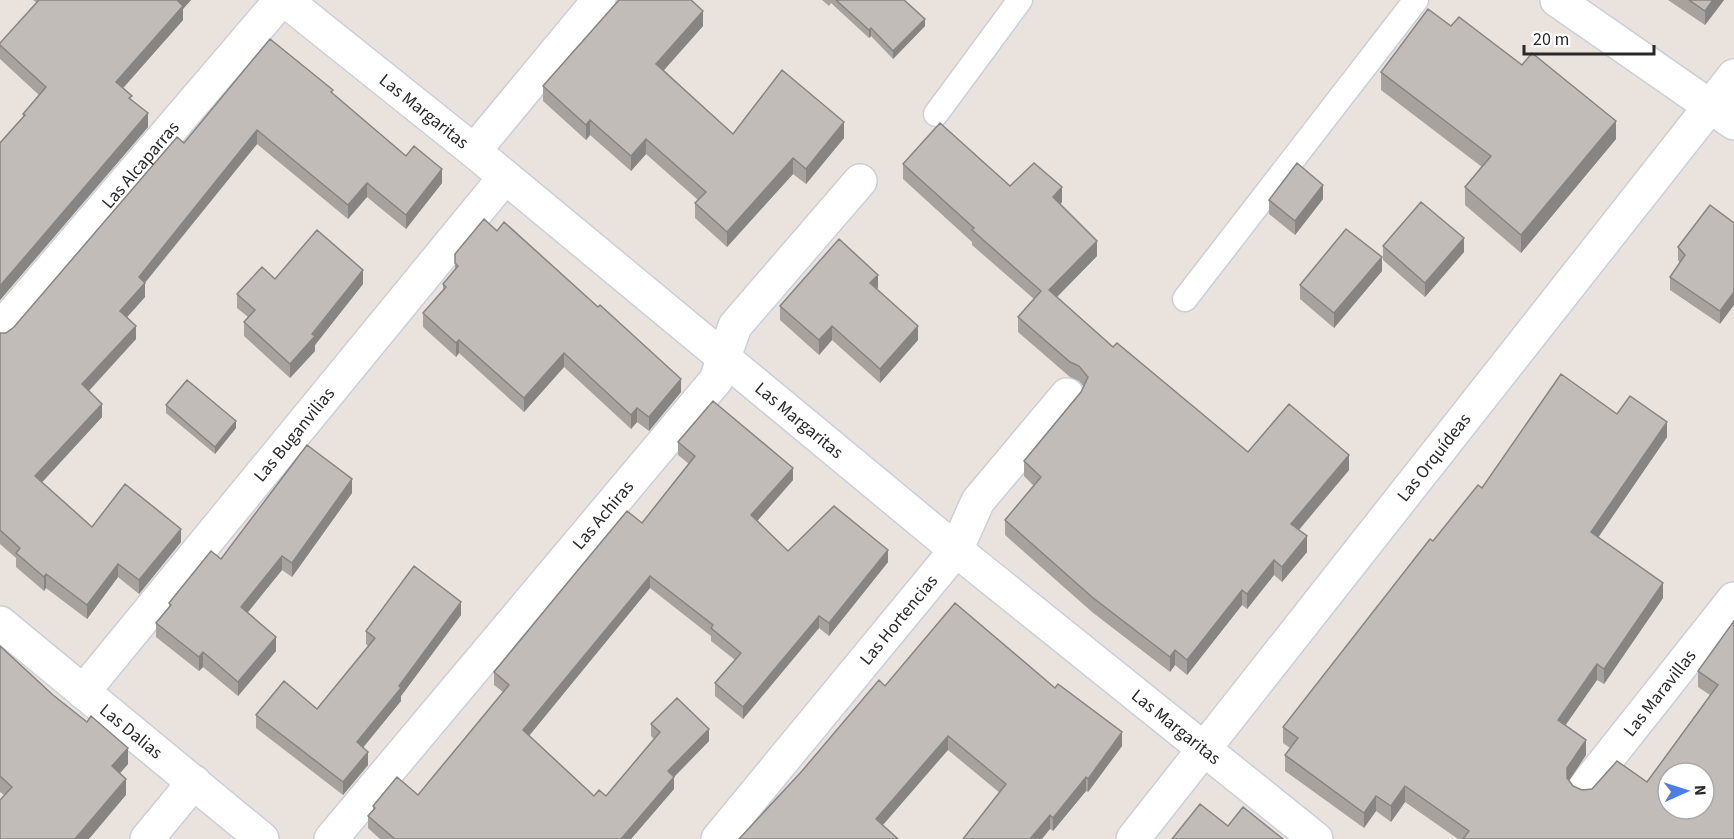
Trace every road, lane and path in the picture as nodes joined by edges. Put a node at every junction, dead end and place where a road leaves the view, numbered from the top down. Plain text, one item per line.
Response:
1 (283, 0) edge
2 (599, 0) edge
3 (1020, 0) edge
4 (1416, 0) edge
5 (1557, 0) edge
6 (1734, 76) edge
7 (936, 114) dead end
8 (1722, 114) edge
9 (474, 151) junction
10 (505, 177) junction
11 (860, 182) dead end
12 (1185, 299) dead end
13 (0, 329) edge
14 (722, 358) junction
15 (1066, 395) dead end
16 (956, 550) junction
17 (1734, 599) edge
18 (0, 623) edge
19 (83, 692) junction
20 (1204, 749) junction
21 (194, 782) junction
22 (1585, 787) edge
23 (147, 839) edge
24 (262, 839) edge
25 (331, 839) edge
26 (717, 839) edge
27 (1133, 839) edge
28 (1316, 839) edge

1 - 9 street, Las Margaritas
1 - 13 street, Las Alcaparras
2 - 9 street
3 - 7 lane
4 - 12 lane
5 - 8 street
6 - 8 street, Las Orquídeas
8 - 20 street, Las Orquídeas
9 - 10 street, Las Margaritas
10 - 14 street, Las Margaritas
10 - 19 street, Las Buganvilias
11 - 14 street, Las Achiras
14 - 16 street, Las Margaritas
14 - 25 street, Las Achiras
15 - 16 street, Las Hortencias
16 - 20 street, Las Margaritas
16 - 26 street, Las Hortencias
17 - 22 street, Las Maravillas
18 - 19 street, Las Dalias
19 - 21 street, Las Dalias
20 - 27 street, Las Orquídeas
20 - 28 street, Las Margaritas
21 - 23 street
21 - 24 street, Las Dalias

